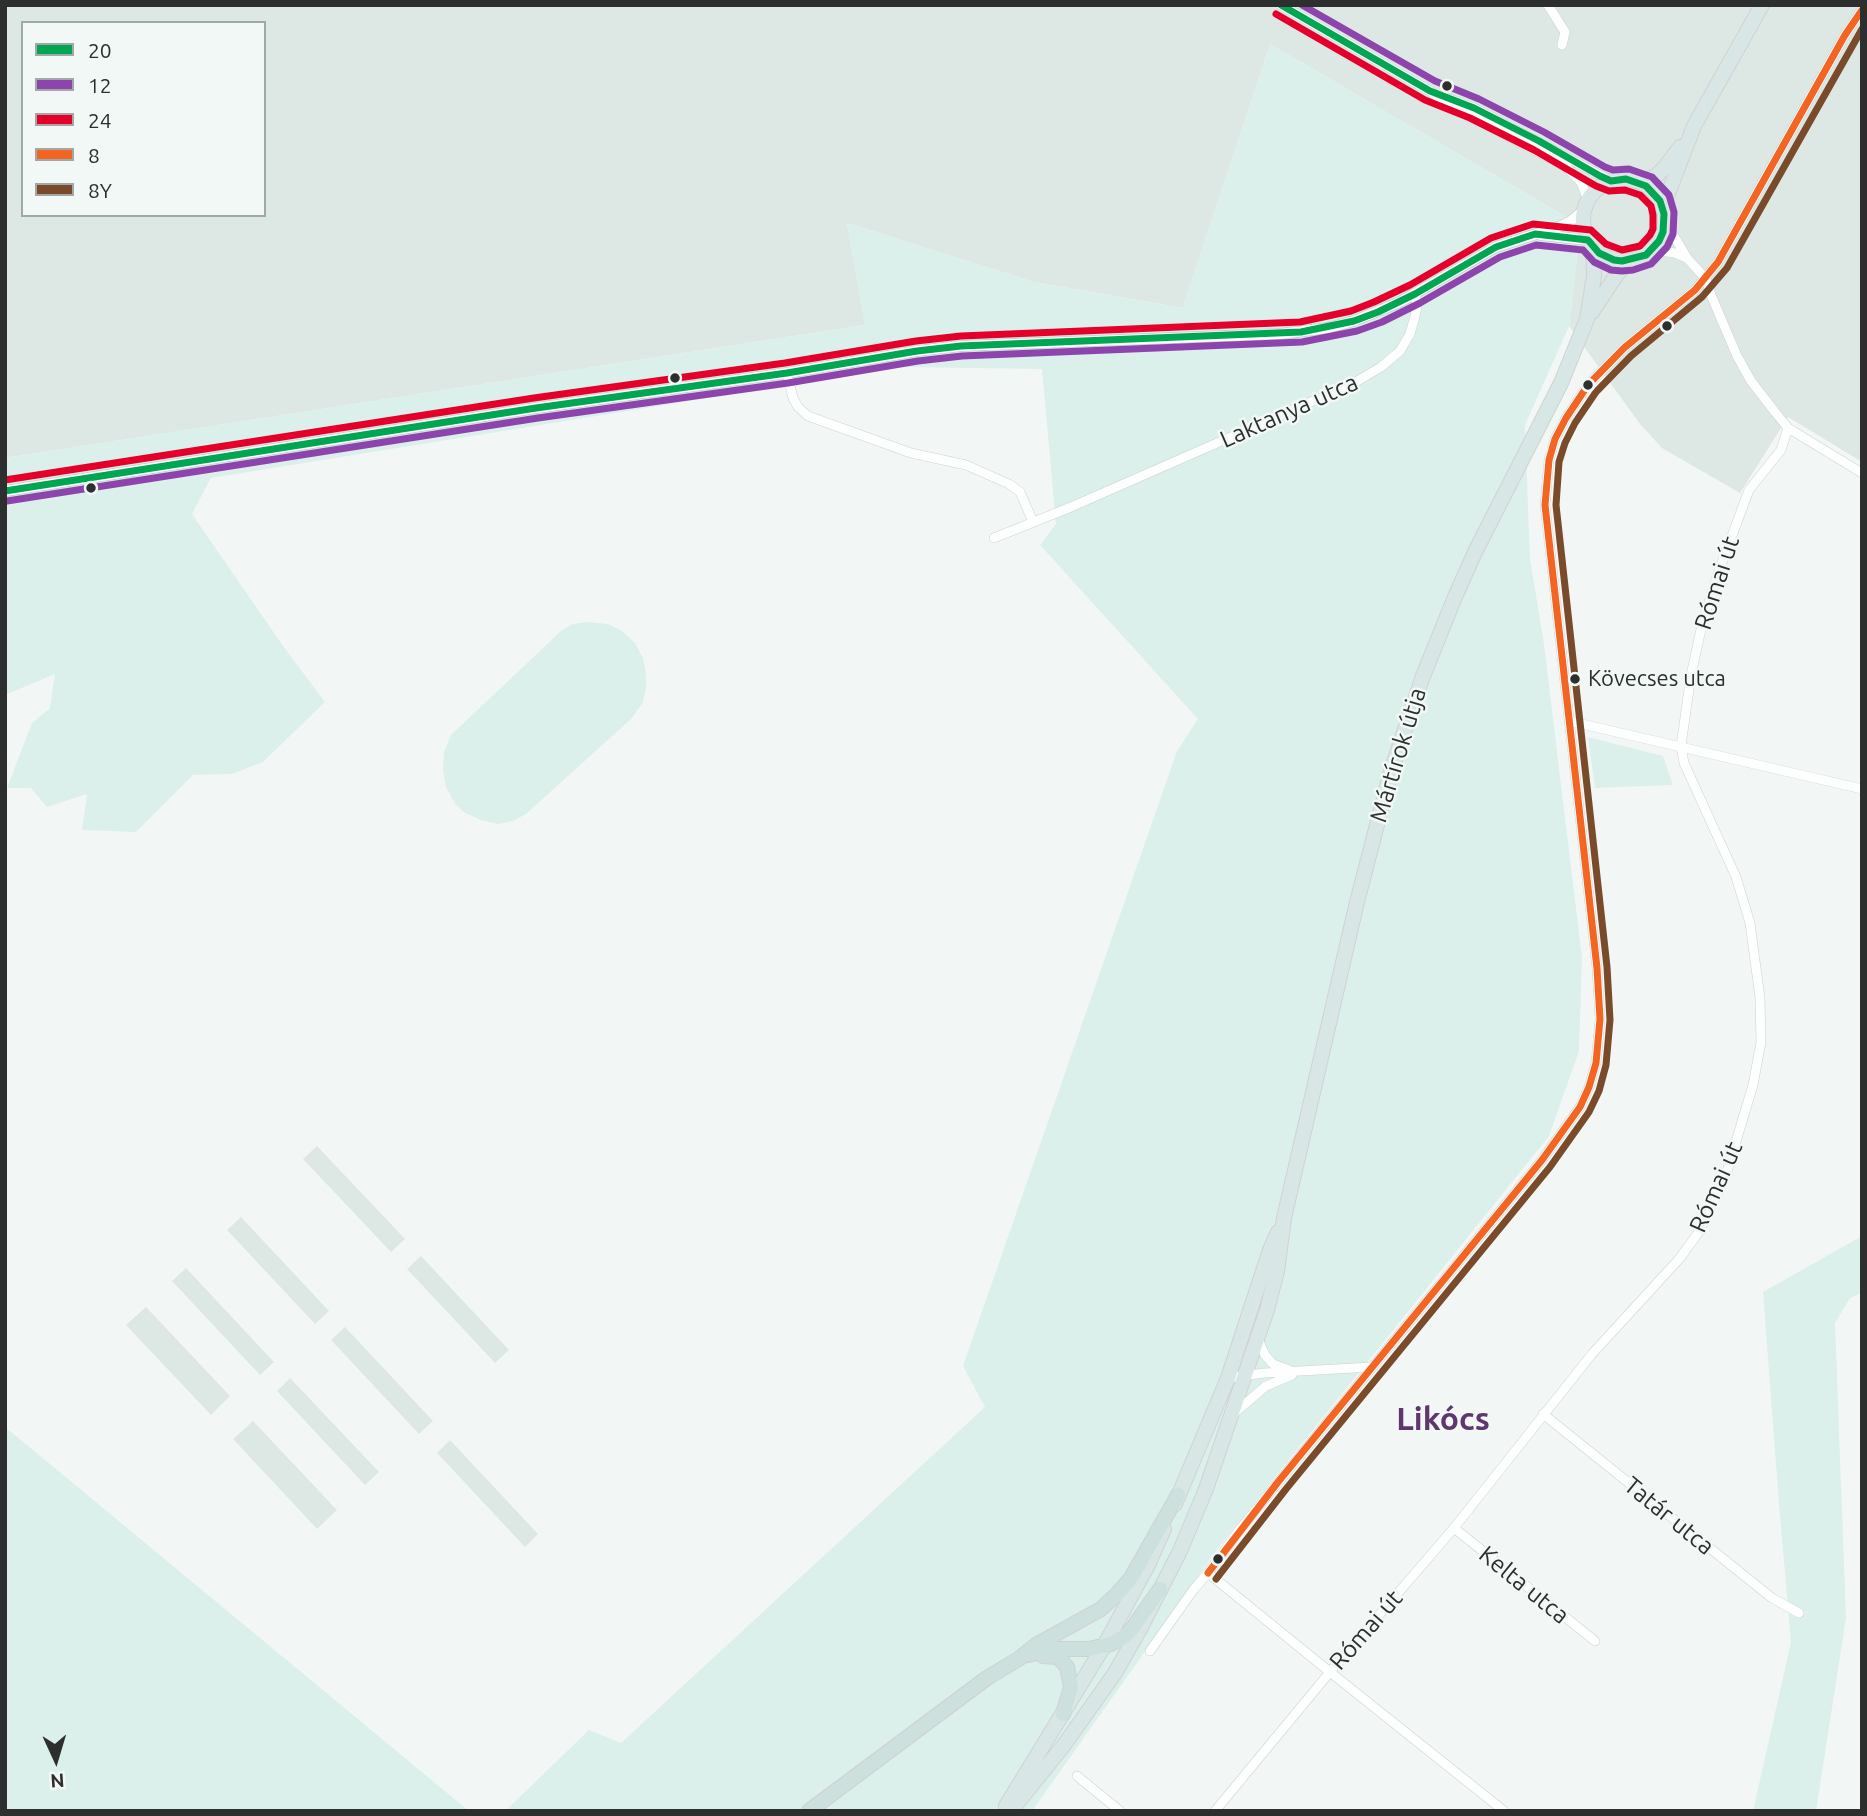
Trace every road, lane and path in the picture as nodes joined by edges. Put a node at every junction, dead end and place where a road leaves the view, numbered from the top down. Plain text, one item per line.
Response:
1 (1281, 5) edge
2 (1548, 5) edge
3 (1762, 5) edge
4 (1862, 10) edge
5 (1562, 45) dead end
6 (1430, 91) junction
7 (1695, 126) junction
8 (1611, 181) junction
9 (1640, 182) junction
10 (1586, 205) junction
11 (1664, 214) junction
12 (1535, 234) junction
13 (1590, 243) junction
14 (1652, 250) junction
15 (1687, 258) junction
16 (1631, 260) junction
17 (1706, 279) junction
18 (1415, 294) junction
19 (1587, 319) junction
20 (787, 373) junction
21 (1788, 428) junction
22 (1862, 473) edge
23 (5, 491) edge
24 (1032, 523) junction
25 (994, 538) dead end
26 (1569, 721) junction
27 (1681, 746) junction
28 (1862, 789) edge
29 (1284, 1218) junction
30 (1258, 1339) junction
31 (1372, 1367) junction
32 (1304, 1372) junction
33 (1246, 1376) junction
34 (1228, 1378) junction
35 (1543, 1414) junction
36 (1231, 1416) junction
37 (1178, 1495) junction
38 (1454, 1528) junction
39 (1208, 1573) junction
40 (1160, 1589) junction
41 (1799, 1613) dead end
42 (1595, 1642) dead end
43 (1104, 1646) junction
44 (1150, 1651) dead end
45 (1020, 1658) junction
46 (1330, 1672) junction
47 (1063, 1714) junction
48 (1077, 1776) dead end
49 (808, 1811) edge
50 (1002, 1811) edge
51 (1011, 1811) edge
52 (1120, 1811) edge
53 (1215, 1811) edge
54 (1504, 1811) edge

1 - 6 street
2 - 5 street
3 - 7 main road
4 - 17 street
6 - 8 street
6 - 10 street
7 - 9 main road
7 - 11 main road
8 - 9 main road
8 - 10 main road
9 - 11 main road
10 - 12 street
10 - 13 main road, Mártírok útja
11 - 14 main road
11 - 15 street
12 - 13 street
12 - 18 street
13 - 16 main road
13 - 19 main road, Mártírok útja
14 - 15 street
14 - 16 main road, Mártírok útja
15 - 17 street
16 - 19 main road, Mártírok útja
17 - 21 street
17 - 26 street
18 - 20 street
18 - 24 street, Laktanya utca
19 - 29 main road, Mártírok útja
20 - 23 street
20 - 24 street
21 - 22 street
21 - 27 street, Római út
24 - 25 street, Laktanya utca
26 - 27 street
26 - 31 street
27 - 28 street
27 - 35 street, Római út
29 - 30 main road
29 - 34 main road
30 - 32 street
30 - 33 main road
31 - 32 street
31 - 39 street
32 - 33 street
32 - 36 street
33 - 34 street
33 - 36 main road
34 - 37 main road
35 - 38 street, Római út
35 - 41 street, Tatár utca
36 - 40 main road
37 - 43 main road
37 - 45 highway
38 - 42 street, Kelta utca
38 - 46 street, Római út
39 - 44 street
39 - 46 street
40 - 43 highway
40 - 51 main road
43 - 45 highway
43 - 47 main road
45 - 47 highway
45 - 49 highway
46 - 53 street, Római út
46 - 54 street
47 - 50 main road
48 - 52 street

